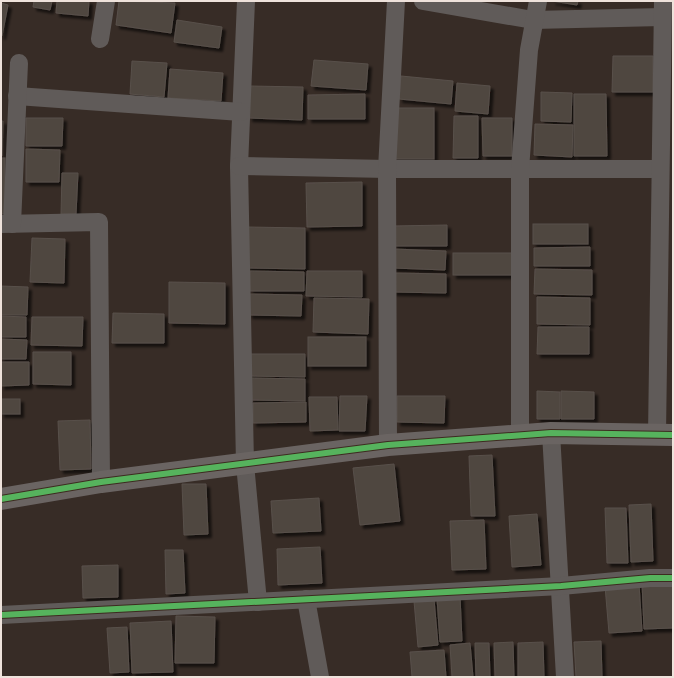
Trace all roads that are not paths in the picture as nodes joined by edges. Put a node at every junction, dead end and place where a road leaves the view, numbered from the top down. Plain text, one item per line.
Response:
1 (106, 1) edge
2 (246, 1) edge
3 (396, 1) edge
4 (423, 1) edge
5 (538, 1) edge
6 (662, 9) edge
7 (534, 20) junction
8 (100, 39) dead end
9 (19, 63) dead end
10 (17, 96) junction
11 (242, 112) junction
12 (239, 166) junction
13 (387, 169) junction
14 (520, 169) junction
15 (660, 169) junction
16 (6, 224) edge
17 (551, 433) junction
18 (665, 435) edge
19 (520, 436) junction
20 (388, 446) junction
21 (245, 464) junction
22 (101, 482) junction
23 (1, 499) edge
24 (673, 578) edge
25 (561, 586) junction
26 (306, 599) junction
27 (258, 602) junction
28 (1, 615) edge
29 (320, 677) edge
30 (565, 677) edge

1 - 8 street
2 - 11 street
3 - 13 street
4 - 7 street
5 - 7 street
6 - 7 street
6 - 15 street
7 - 14 street
9 - 10 street
10 - 11 street
10 - 16 street
11 - 12 street
12 - 13 street
12 - 21 street
13 - 14 street
13 - 20 street
14 - 15 street
14 - 19 street
15 - 18 street
16 - 22 street
17 - 18 street
17 - 19 street
17 - 25 street
19 - 20 street
20 - 21 street
21 - 22 street
21 - 27 street
22 - 23 street
24 - 25 street
25 - 26 street
25 - 30 street
26 - 27 street
26 - 29 street
27 - 28 street

